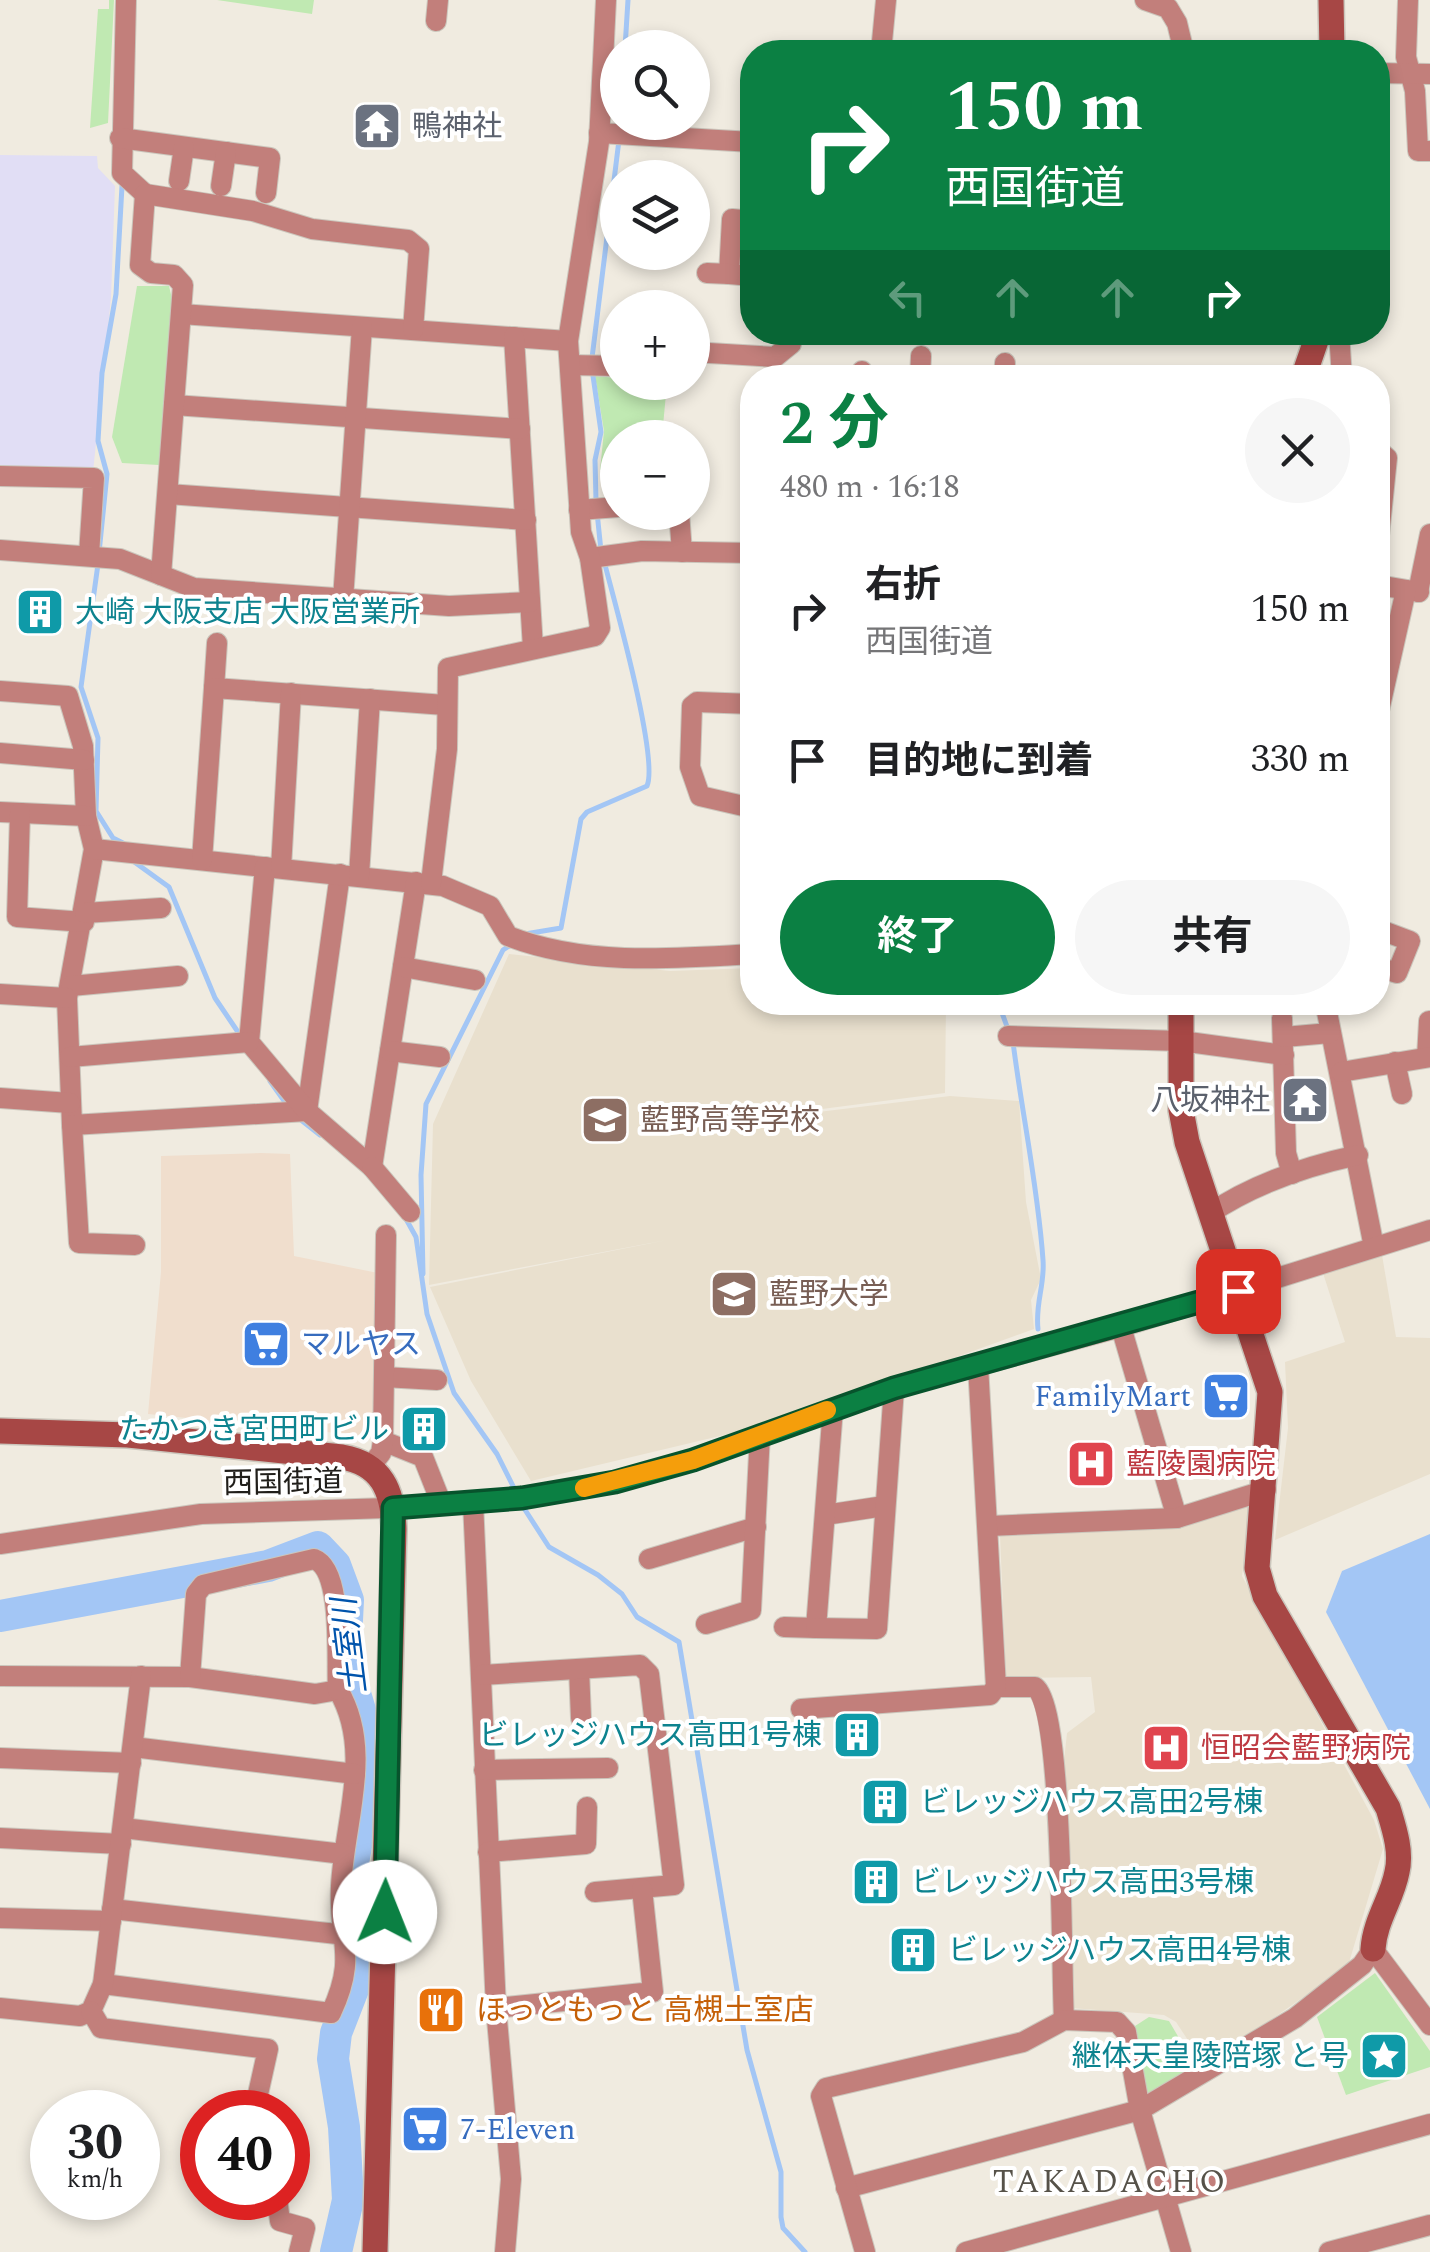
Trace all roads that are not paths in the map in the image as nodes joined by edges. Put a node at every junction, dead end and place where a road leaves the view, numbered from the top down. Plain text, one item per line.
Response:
1 (126, 0) edge
2 (606, 0) edge
3 (886, 0) edge
4 (1145, 0) edge
5 (1331, 0) edge
6 (1408, 1) edge
7 (1430, 4) edge
8 (605, 30) edge
9 (881, 40) edge
10 (1182, 40) edge
11 (1332, 40) edge
12 (1390, 73) edge
13 (1420, 74) edge
14 (600, 133) edge
15 (120, 138) junction
16 (710, 140) edge
17 (740, 141) edge
18 (184, 146) junction
19 (1430, 151) edge
20 (226, 152) junction
21 (179, 180) dead end
22 (222, 186) dead end
23 (266, 193) dead end
24 (145, 194) junction
25 (740, 220) edge
26 (707, 272) dead end
27 (729, 274) junction
28 (740, 275) edge
29 (181, 314) junction
30 (362, 326) junction
31 (413, 330) junction
32 (514, 337) junction
33 (568, 341) junction
34 (790, 345) edge
35 (710, 353) edge
36 (921, 356) dead end
37 (570, 365) junction
38 (921, 365) edge
39 (600, 366) edge
40 (174, 405) junction
41 (356, 418) junction
42 (520, 429) junction
43 (0, 476) edge
44 (168, 494) junction
45 (350, 507) junction
46 (600, 508) edge
47 (579, 510) junction
48 (526, 520) junction
49 (680, 530) edge
50 (1430, 534) edge
51 (0, 550) edge
52 (682, 552) junction
53 (740, 553) edge
54 (90, 555) junction
55 (590, 558) junction
56 (161, 576) junction
57 (1390, 587) edge
58 (1418, 592) edge
59 (343, 599) junction
60 (530, 602) junction
61 (217, 643) dead end
62 (533, 648) junction
63 (1390, 678) edge
64 (214, 688) junction
65 (0, 691) edge
66 (291, 694) junction
67 (370, 699) junction
68 (740, 704) edge
69 (444, 705) junction
70 (0, 753) edge
71 (84, 760) junction
72 (740, 805) edge
73 (10, 813) edge
74 (86, 816) junction
75 (94, 849) junction
76 (202, 860) junction
77 (272, 867) junction
78 (350, 875) junction
79 (424, 883) junction
80 (161, 908) dead end
81 (85, 918) junction
82 (1390, 934) edge
83 (740, 955) edge
84 (403, 967) junction
85 (1390, 970) edge
86 (178, 976) dead end
87 (475, 980) dead end
88 (69, 992) junction
89 (0, 994) edge
90 (1181, 1015) edge
91 (1328, 1015) edge
92 (1429, 1021) edge
93 (1330, 1033) junction
94 (1010, 1036) dead end
95 (1284, 1037) junction
96 (1181, 1041) junction
97 (250, 1042) junction
98 (390, 1050) junction
99 (70, 1057) junction
100 (440, 1057) dead end
101 (1428, 1057) edge
102 (1395, 1062) junction
103 (1341, 1072) junction
104 (1402, 1094) dead end
105 (0, 1098) edge
106 (70, 1103) junction
107 (307, 1111) junction
108 (72, 1125) junction
109 (1358, 1155) junction
110 (372, 1167) junction
111 (1292, 1174) junction
112 (410, 1212) dead end
113 (1210, 1214) junction
114 (1430, 1230) edge
115 (386, 1235) dead end
116 (135, 1246) dead end
117 (1374, 1247) junction
118 (1238, 1291) junction
119 (1122, 1327) junction
120 (978, 1365) junction
121 (384, 1378) junction
122 (437, 1380) dead end
123 (894, 1388) junction
124 (834, 1408) junction
125 (0, 1432) edge
126 (760, 1434) junction
127 (383, 1441) junction
128 (370, 1467) junction
129 (1266, 1490) junction
130 (472, 1502) junction
131 (442, 1505) junction
132 (884, 1506) junction
133 (393, 1508) junction
134 (825, 1515) junction
135 (1177, 1518) junction
136 (756, 1526) junction
137 (990, 1526) junction
138 (0, 1544) edge
139 (648, 1559) dead end
140 (706, 1624) dead end
141 (784, 1627) dead end
142 (816, 1628) junction
143 (579, 1669) junction
144 (482, 1675) junction
145 (0, 1676) edge
146 (141, 1676) junction
147 (190, 1676) junction
148 (996, 1687) junction
149 (338, 1690) junction
150 (801, 1709) dead end
151 (581, 1718) dead end
152 (132, 1755) junction
153 (0, 1758) edge
154 (608, 1768) dead end
155 (484, 1770) junction
156 (355, 1774) junction
157 (587, 1807) dead end
158 (122, 1836) junction
159 (0, 1838) edge
160 (488, 1852) junction
161 (343, 1854) junction
162 (642, 1889) junction
163 (595, 1892) dead end
164 (112, 1915) junction
165 (0, 1918) edge
166 (346, 1936) junction
167 (1373, 1949) junction
168 (103, 1984) junction
169 (0, 2008) edge
170 (496, 2008) junction
171 (91, 2011) junction
172 (1064, 2020) junction
173 (1430, 2024) edge
174 (259, 2090) edge
175 (1140, 2110) junction
176 (1430, 2124) edge
177 (846, 2188) junction
178 (1165, 2197) junction
179 (280, 2220) edge
180 (1430, 2224) edge
181 (299, 2252) edge
182 (375, 2252) edge
183 (505, 2252) edge
184 (865, 2252) edge
185 (966, 2252) edge
186 (1181, 2252) edge
187 (1329, 2252) edge

1 - 15 street
2 - 8 street
3 - 9 street
4 - 10 street
5 - 11 street
6 - 7 street
6 - 13 street
12 - 13 street
13 - 19 street
14 - 33 street
15 - 18 street
15 - 24 street
16 - 17 street
18 - 20 street
18 - 21 street
20 - 22 street
20 - 23 street
24 - 29 street
24 - 31 street
25 - 27 street
26 - 27 street
27 - 28 street
29 - 30 street
29 - 40 street
30 - 31 street
30 - 41 street
31 - 32 street
32 - 33 street
32 - 42 street
33 - 37 street
34 - 35 street
36 - 38 street
37 - 39 street
37 - 47 street
40 - 41 street
40 - 44 street
41 - 42 street
41 - 45 street
42 - 48 street
43 - 54 street
44 - 45 street
44 - 56 street
45 - 48 street
45 - 59 street
46 - 47 street
47 - 55 street
48 - 60 street
49 - 52 street
50 - 58 street
51 - 54 street
52 - 53 street
52 - 55 street
54 - 56 street
55 - 62 street
56 - 59 street
57 - 58 street
58 - 63 street
59 - 60 street
60 - 62 street
61 - 64 street
62 - 69 street
64 - 66 street
64 - 76 street
65 - 71 street
66 - 67 street
66 - 77 street
67 - 69 street
67 - 78 street
68 - 72 street
69 - 79 street
70 - 71 street
71 - 74 street
73 - 74 street
73 - 81 street
74 - 75 street
75 - 76 street
75 - 81 street
76 - 77 street
77 - 78 street
77 - 97 street
78 - 79 street
78 - 107 street
79 - 83 street
79 - 84 street
80 - 81 street
81 - 88 street
82 - 85 street
84 - 87 street
84 - 98 street
86 - 88 street
88 - 89 street
88 - 99 street
90 - 96 street
91 - 93 street
92 - 101 street
93 - 95 street
93 - 103 street
94 - 96 street
95 - 96 street
95 - 111 street
96 - 113 street
97 - 99 street
97 - 107 street
98 - 100 street
98 - 110 street
99 - 106 street
101 - 102 street
102 - 103 street
102 - 104 street
103 - 109 street
105 - 106 street
106 - 108 street
107 - 108 street
107 - 110 street
108 - 116 street
109 - 111 street
109 - 117 street
110 - 112 street
111 - 113 street
113 - 118 street
114 - 117 street, 西国街道
115 - 121 street
117 - 118 street, 西国街道
118 - 119 street, 西国街道
118 - 129 street
119 - 120 street, 西国街道
119 - 135 street
120 - 123 street, 西国街道
120 - 137 street
121 - 122 street
121 - 127 street
123 - 124 street, 西国街道
123 - 132 street
124 - 126 street, 西国街道
124 - 134 street
125 - 128 street
126 - 130 street, 西国街道
126 - 136 street
127 - 128 street
127 - 131 street
128 - 133 street
129 - 135 street
129 - 167 street
130 - 131 street, 西国街道
130 - 144 street
131 - 133 street, 西国街道
132 - 134 street
132 - 142 street
133 - 138 street, 西国街道
133 - 182 street
134 - 142 street
135 - 137 street
136 - 139 street
136 - 140 street
137 - 148 street
141 - 142 street
143 - 144 street
143 - 151 street
143 - 162 street
144 - 155 street
145 - 146 street
146 - 147 street
146 - 152 street
147 - 149 street
147 - 149 street
148 - 150 street
148 - 172 street
149 - 156 street
152 - 153 street
152 - 156 street
152 - 158 street
154 - 155 street
155 - 160 street
156 - 161 street
157 - 160 street
158 - 159 street
158 - 161 street
158 - 164 street
160 - 170 street
161 - 166 street
162 - 163 street
162 - 170 street
164 - 165 street
164 - 166 street
164 - 168 street
166 - 168 street
167 - 173 street
167 - 175 street
168 - 171 street
169 - 171 street
170 - 183 street
171 - 174 street
172 - 175 street
172 - 177 street
175 - 177 street
175 - 178 street
176 - 178 street
177 - 184 street
178 - 185 street
178 - 186 street
179 - 181 street
180 - 187 street

